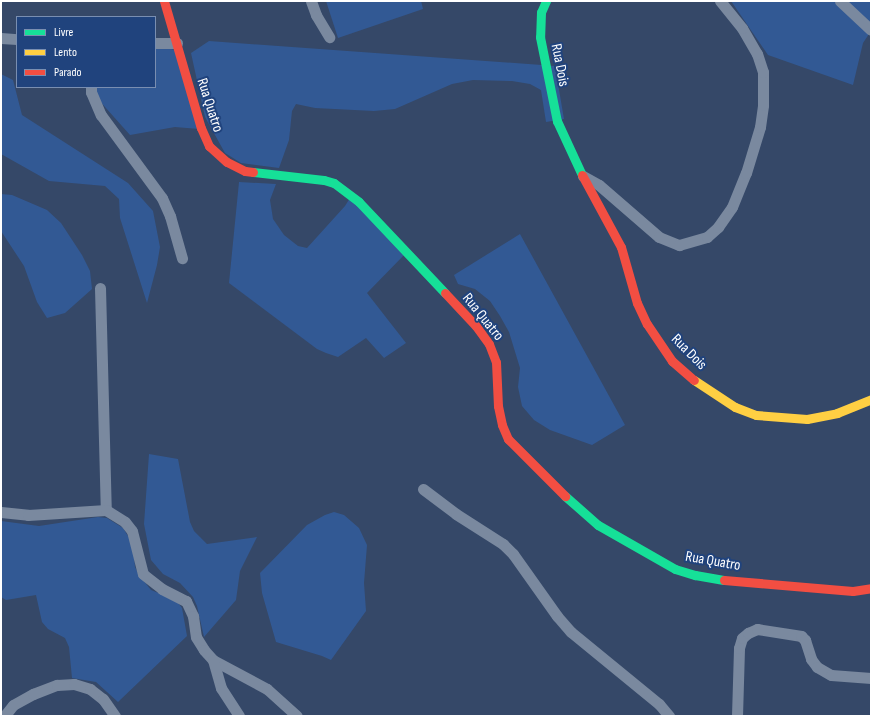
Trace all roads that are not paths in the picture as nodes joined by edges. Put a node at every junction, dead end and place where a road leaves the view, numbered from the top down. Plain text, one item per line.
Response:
1 (164, 1) edge
2 (311, 1) edge
3 (546, 1) edge
4 (720, 1) edge
5 (840, 1) edge
6 (871, 30) edge
7 (329, 37) dead end
8 (1, 38) edge
9 (16, 38) edge
10 (156, 43) edge
11 (177, 43) junction
12 (91, 88) edge
13 (583, 176) junction
14 (182, 258) dead end
15 (100, 288) dead end
16 (871, 399) edge
17 (423, 489) dead end
18 (106, 510) junction
19 (1, 512) edge
20 (871, 588) edge
21 (213, 660) junction
22 (871, 678) edge
23 (6, 714) dead end
24 (115, 716) edge
25 (239, 716) edge
26 (297, 716) edge
27 (669, 716) edge
28 (737, 716) edge

1 - 11 street, Rua Quatro
2 - 7 street
3 - 13 street, Rua Dois
4 - 13 street
5 - 6 street
8 - 9 street
10 - 11 street
11 - 20 street, Rua Quatro
12 - 14 street
13 - 16 street, Rua Dois
15 - 18 street
17 - 27 street
18 - 19 street
18 - 21 street
21 - 25 street
21 - 26 street
22 - 28 street
23 - 24 street

